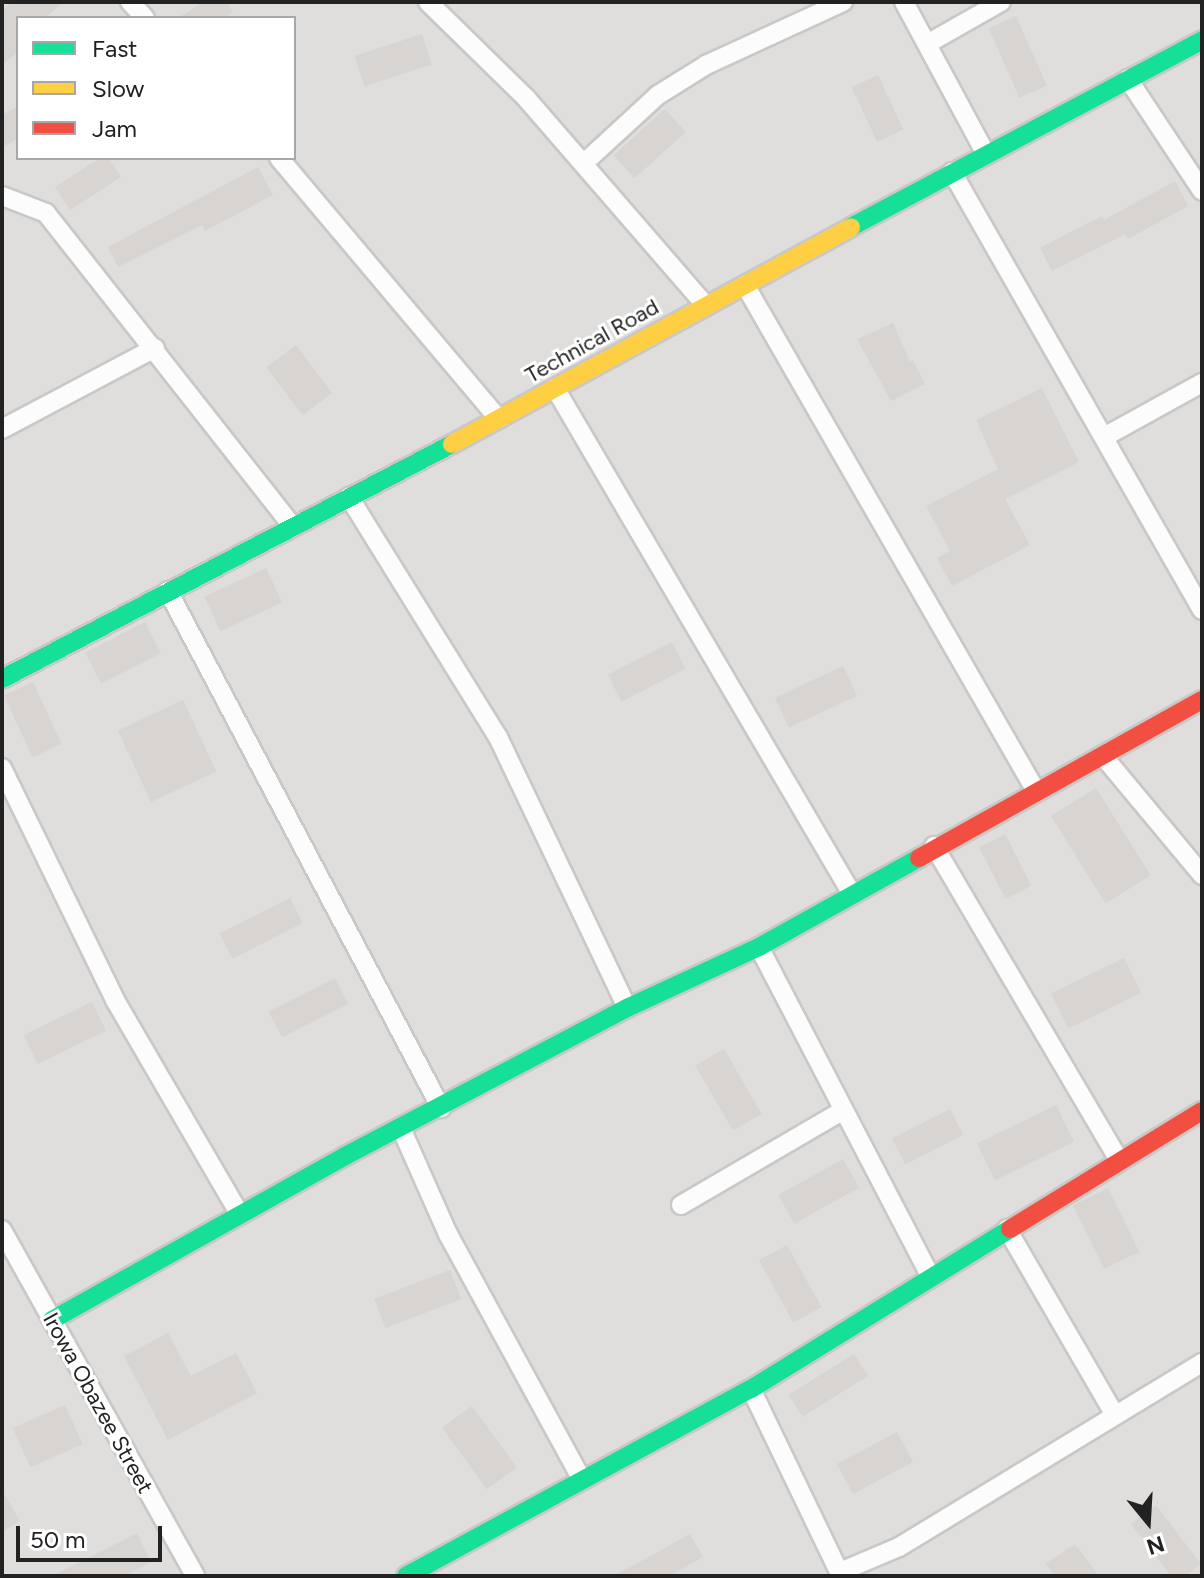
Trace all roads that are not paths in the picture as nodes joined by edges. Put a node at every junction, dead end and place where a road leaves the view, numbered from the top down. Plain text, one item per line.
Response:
1 (429, 2) edge
2 (843, 2) edge
3 (904, 2) edge
4 (1001, 2) edge
5 (1202, 40) edge
6 (927, 44) junction
7 (1128, 79) junction
8 (986, 154) junction
9 (281, 160) edge
10 (583, 164) junction
11 (952, 172) junction
12 (1202, 191) edge
13 (2, 196) edge
14 (745, 285) junction
15 (706, 306) junction
16 (155, 348) junction
17 (1202, 383) edge
18 (555, 388) junction
19 (499, 419) junction
20 (2, 429) edge
21 (1104, 437) junction
22 (349, 497) junction
23 (292, 526) junction
24 (168, 591) junction
25 (1202, 610) edge
26 (2, 679) edge
27 (1202, 700) edge
28 (1103, 756) junction
29 (2, 768) edge
30 (1036, 791) junction
31 (934, 846) junction
32 (1202, 875) edge
33 (852, 894) junction
34 (759, 947) junction
35 (627, 1008) junction
36 (441, 1108) junction
37 (842, 1111) junction
38 (1202, 1111) edge
39 (401, 1128) junction
40 (1119, 1160) junction
41 (681, 1205) dead end
42 (239, 1213) junction
43 (1007, 1229) junction
44 (2, 1230) edge
45 (930, 1275) junction
46 (52, 1320) junction
47 (1202, 1363) edge
48 (751, 1389) junction
49 (1115, 1415) junction
50 (581, 1478) junction
51 (840, 1574) edge
52 (195, 1576) edge
53 (406, 1576) edge

1 - 10 street
2 - 10 street
3 - 6 street
4 - 6 street
5 - 7 street, Technical Road
6 - 8 street
7 - 8 street, Technical Road
7 - 12 street
8 - 11 street, Technical Road
9 - 19 street
10 - 15 street
11 - 14 street, Technical Road
11 - 21 street
13 - 16 street
14 - 15 street, Technical Road
14 - 30 street
15 - 18 street, Technical Road
16 - 20 street
16 - 23 street
17 - 21 street
18 - 19 street, Technical Road
18 - 33 street
19 - 22 street, Technical Road
21 - 25 street
22 - 23 street, Technical Road
22 - 35 street
23 - 24 street, Technical Road
24 - 26 street, Technical Road
24 - 36 street
27 - 28 street
28 - 30 street
28 - 32 street
29 - 42 street
30 - 31 street
31 - 33 street
31 - 40 street
33 - 34 street
34 - 35 street
34 - 37 street
35 - 36 street
36 - 39 street
37 - 41 street
37 - 45 street
38 - 40 street
39 - 42 street
39 - 50 street
40 - 43 street
42 - 46 street
43 - 45 street
43 - 49 street
44 - 46 street, Irowa Obazee Street
45 - 48 street
46 - 52 street, Irowa Obazee Street
47 - 49 street
48 - 50 street
48 - 51 street
49 - 51 street
50 - 53 street

